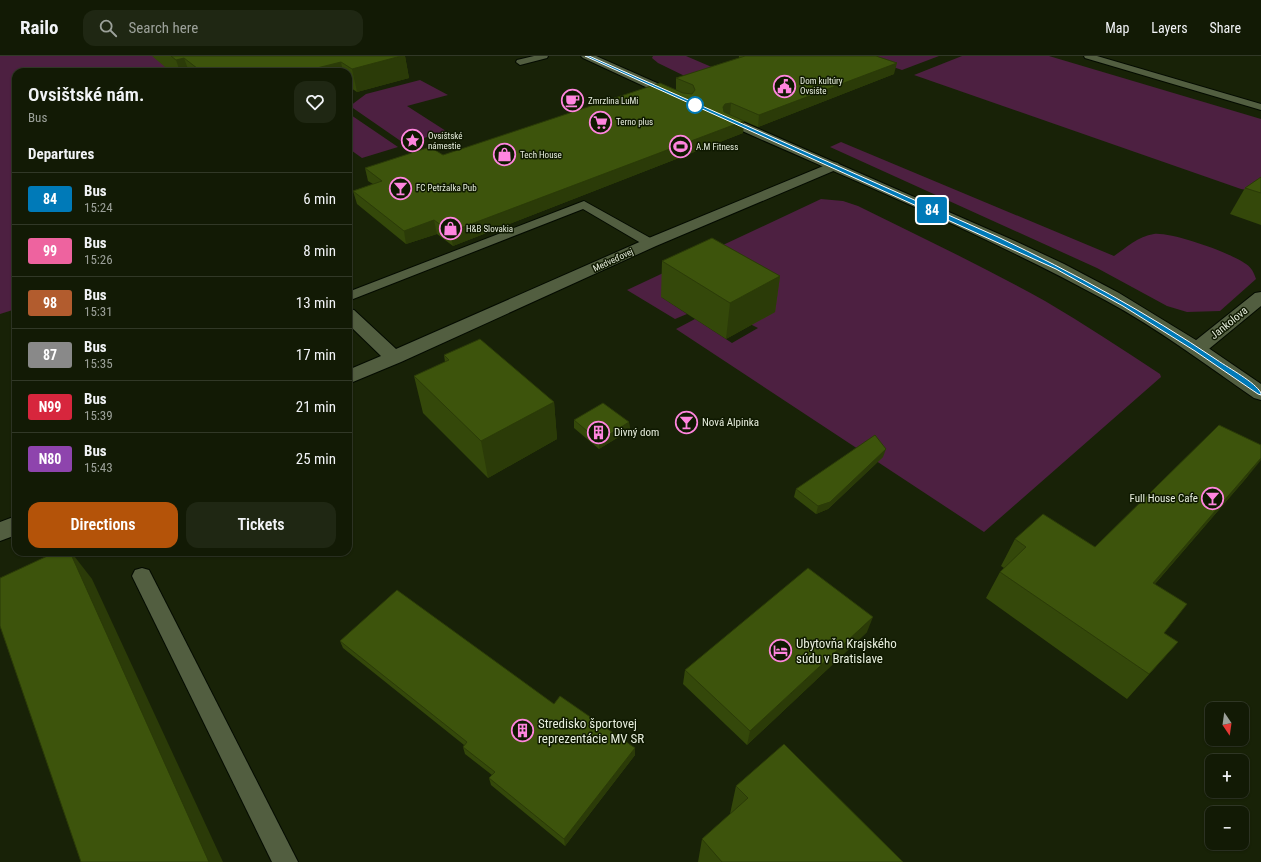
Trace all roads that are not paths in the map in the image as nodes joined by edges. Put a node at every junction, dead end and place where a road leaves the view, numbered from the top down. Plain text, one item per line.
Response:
1 (544, 56) edge
2 (587, 56) edge
3 (1088, 56) edge
4 (520, 62) dead end
5 (686, 101) edge
6 (1261, 107) edge
7 (730, 120) edge
8 (833, 166) junction
9 (650, 243) junction
10 (352, 295) edge
11 (1261, 297) edge
12 (352, 318) edge
13 (1197, 350) junction
14 (394, 358) junction
15 (352, 376) edge
16 (1261, 393) edge
17 (12, 527) edge
18 (0, 532) edge
19 (142, 576) dead end
20 (285, 862) edge

1 - 4 lane
2 - 5 street
3 - 6 lane
7 - 8 street
8 - 9 street, Medveďovej
8 - 13 street
9 - 10 lane
9 - 14 street, Medveďovej
11 - 13 street, Jankolova
12 - 14 street
13 - 16 street
14 - 15 street, Medveďovej
17 - 18 street
19 - 20 lane

